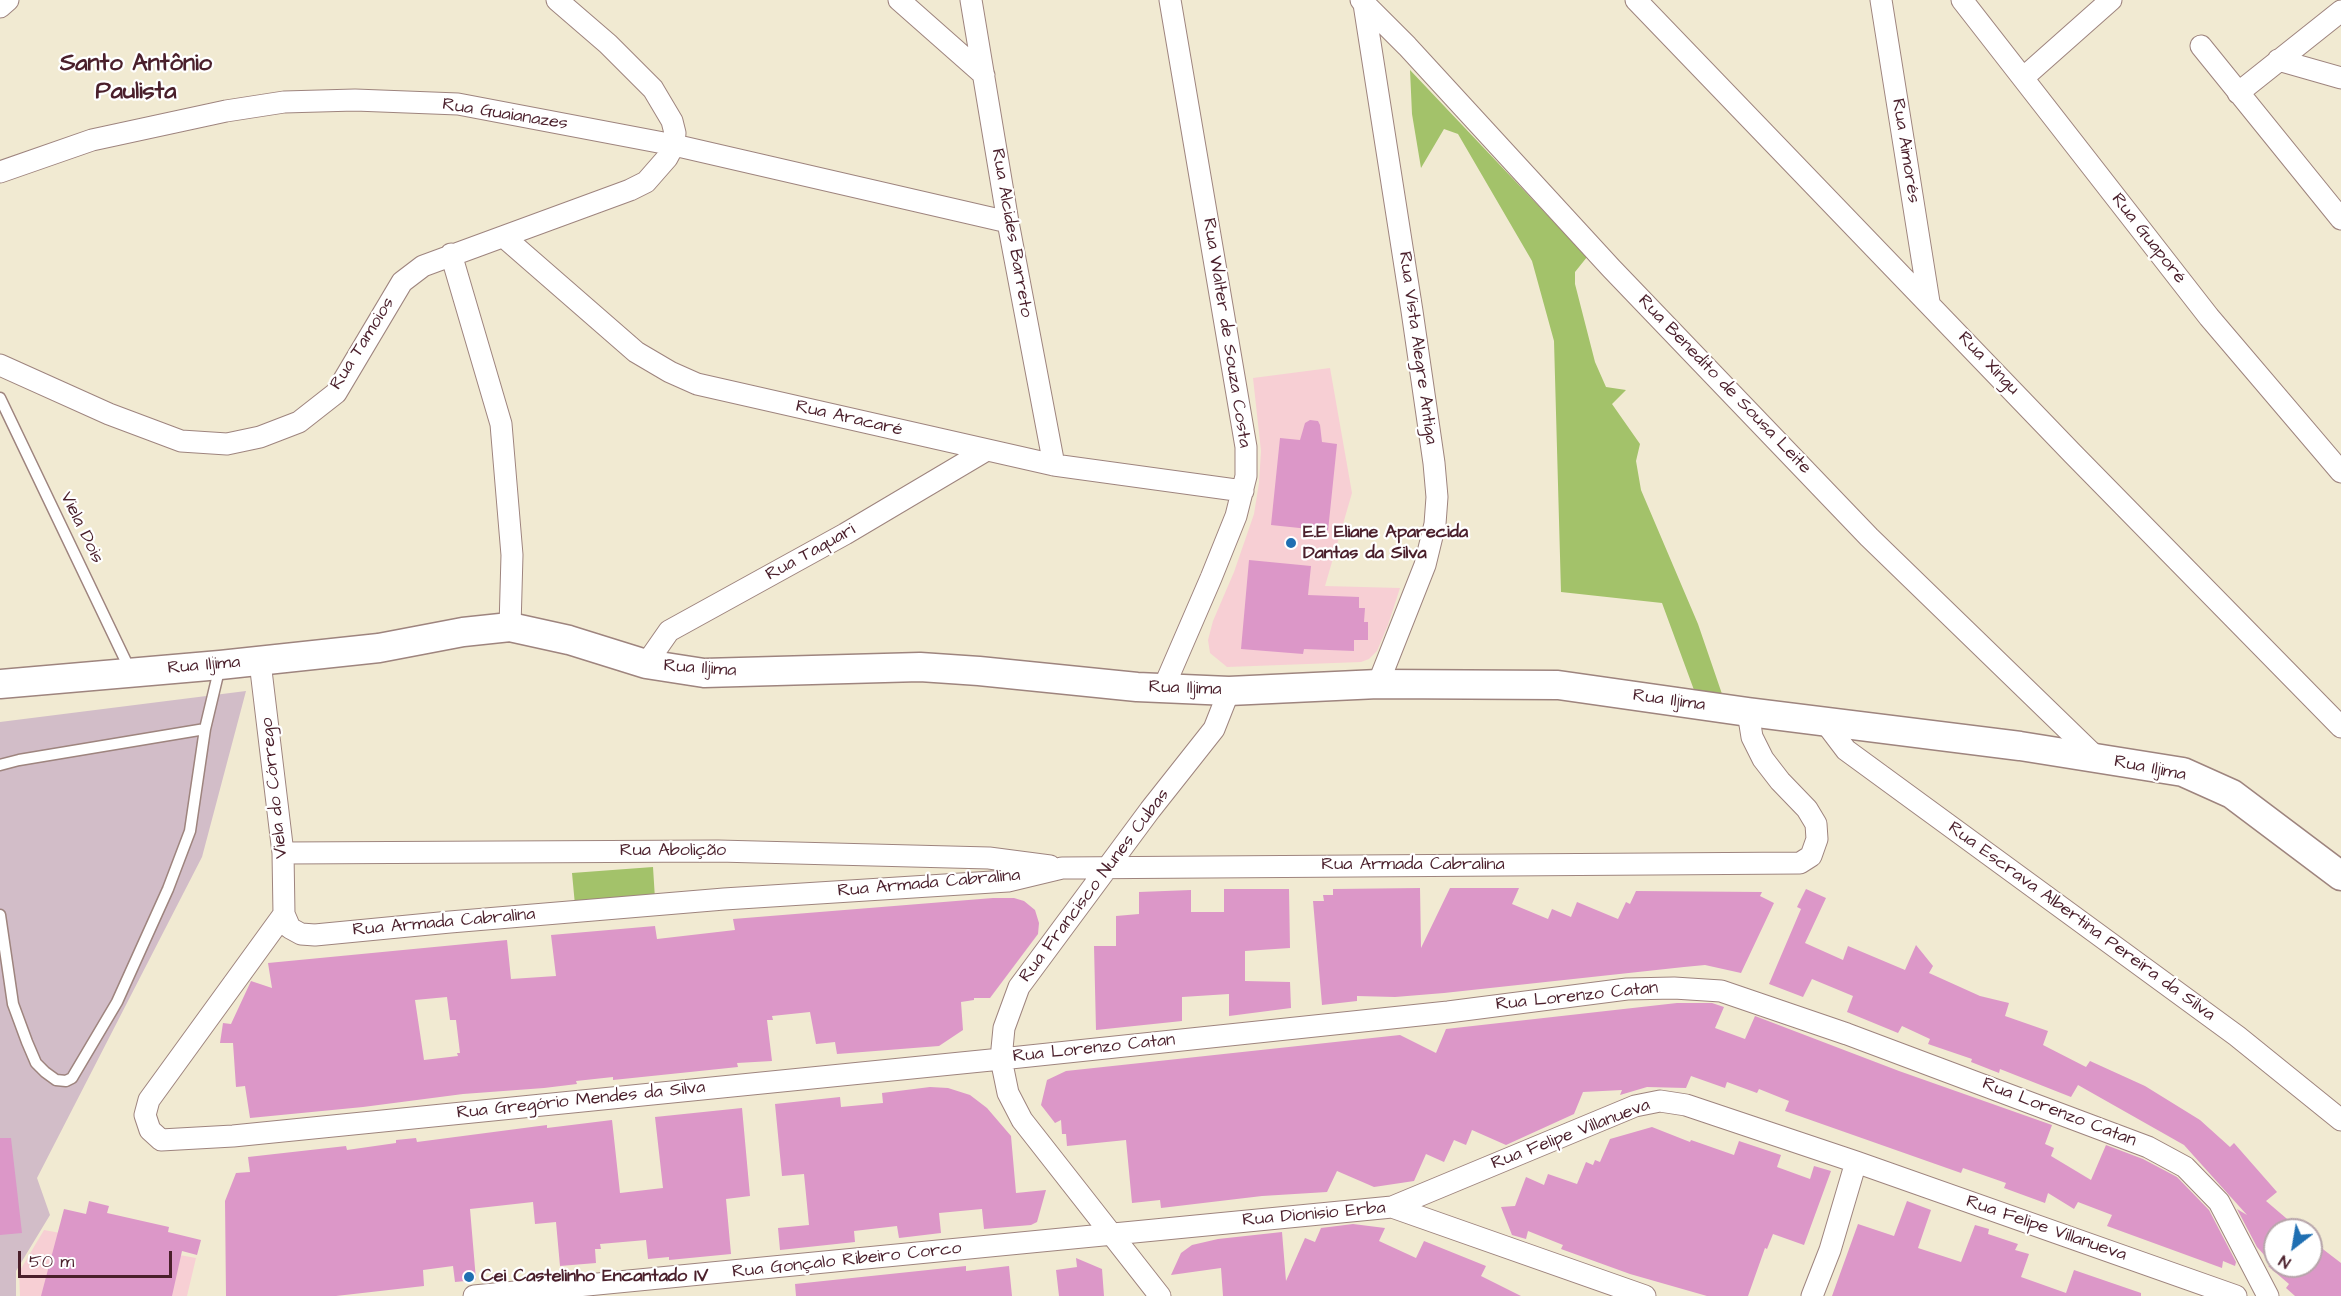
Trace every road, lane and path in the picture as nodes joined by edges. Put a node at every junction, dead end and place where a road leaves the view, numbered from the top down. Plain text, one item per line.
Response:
1 (8, 0) edge
2 (557, 0) edge
3 (899, 0) edge
4 (971, 0) edge
5 (1170, 0) edge
6 (1636, 0) edge
7 (1881, 0) edge
8 (1962, 0) edge
9 (2111, 0) edge
10 (1363, 2) edge
11 (0, 7) edge
12 (2341, 11) edge
13 (2201, 46) dead end
14 (2278, 60) junction
15 (984, 75) junction
16 (2023, 78) junction
17 (2341, 78) edge
18 (2238, 93) junction
19 (674, 145) junction
20 (0, 172) edge
21 (2341, 219) edge
22 (1008, 222) junction
23 (504, 237) junction
24 (451, 254) junction
25 (1929, 302) junction
26 (0, 365) edge
27 (0, 398) edge
28 (985, 451) junction
29 (1054, 465) junction
30 (2341, 472) edge
31 (1243, 491) junction
32 (510, 627) junction
33 (260, 662) junction
34 (646, 664) junction
35 (220, 666) junction
36 (131, 672) junction
37 (0, 684) edge
38 (1378, 684) junction
39 (1163, 689) junction
40 (1229, 691) junction
41 (1748, 712) junction
42 (1824, 721) junction
43 (2341, 728) edge
44 (205, 729) junction
45 (2098, 759) junction
46 (0, 765) edge
47 (283, 853) junction
48 (1109, 867) junction
49 (1062, 868) junction
50 (2341, 876) edge
51 (284, 914) junction
52 (0, 915) edge
53 (1000, 1059) junction
54 (2341, 1120) edge
55 (1856, 1162) junction
56 (1392, 1207) junction
57 (1113, 1234) junction
58 (474, 1296) edge
59 (1160, 1296) edge
60 (1645, 1296) edge
61 (1812, 1296) edge
62 (2236, 1296) edge
63 (2268, 1296) edge

1 - 11 street
2 - 19 street
3 - 15 street
4 - 15 street, Rua Alcides Barreto
5 - 31 street, Rua Walter de Souza Costa
6 - 25 street, Rua Xingu
7 - 25 street, Rua Aimorés
8 - 16 street, Rua Guaporé
9 - 16 street
10 - 38 street, Rua Vista Alegre Antiga
10 - 45 street, Rua Benedito de Sousa Leite
12 - 14 street
13 - 18 street
14 - 17 street
14 - 18 street
15 - 22 street, Rua Alcides Barreto
16 - 30 street, Rua Guaporé
18 - 21 street
19 - 20 street, Rua Guaianazes
19 - 22 street, Rua Guaianazes
19 - 23 street, Rua Tamoios
22 - 29 street, Rua Alcides Barreto
23 - 24 street, Rua Tamoios
23 - 28 street, Rua Aracaré
24 - 26 street, Rua Tamoios
24 - 32 street
25 - 43 street, Rua Xingu
27 - 36 lane, Viela Dois
28 - 29 street, Rua Aracaré
28 - 34 street, Rua Taquari
29 - 31 street, Rua Aracaré
31 - 39 street, Rua Walter de Souza Costa
32 - 33 main road, Rua Iljima
32 - 34 main road, Rua Iljima
33 - 35 main road, Rua Iljima
33 - 47 street, Viela do Córrego
34 - 39 main road, Rua Iljima
35 - 36 main road, Rua Iljima
35 - 44 lane
36 - 37 main road, Rua Iljima
38 - 40 main road, Rua Iljima
38 - 41 main road, Rua Iljima
39 - 40 main road, Rua Iljima
40 - 48 street, Rua Francisco Nunes Cubas
41 - 42 main road, Rua Iljima
41 - 48 street, Rua Armada Cabralina
42 - 45 main road, Rua Iljima
42 - 54 street, Rua Escrava Albertina Pereira da Silva
44 - 46 lane
44 - 52 lane
45 - 50 main road, Rua Iljima
47 - 49 street, Rua Abolição
47 - 51 street, Viela do Córrego
48 - 49 street, Rua Armada Cabralina
48 - 53 street, Rua Francisco Nunes Cubas
49 - 51 street, Rua Armada Cabralina
51 - 53 street, Rua Gregório Mendes da Silva
53 - 57 street, Rua Francisco Nunes Cubas
53 - 63 street, Rua Lorenzo Catan
55 - 56 street, Rua Felipe Villanueva
55 - 61 street
55 - 62 street, Rua Felipe Villanueva
56 - 57 street, Rua Dionisio Erba
56 - 60 street, Rua Dionisio Erba
57 - 58 street, Rua Gonçalo Ribeiro Corco
57 - 59 street, Rua Francisco Nunes Cubas

